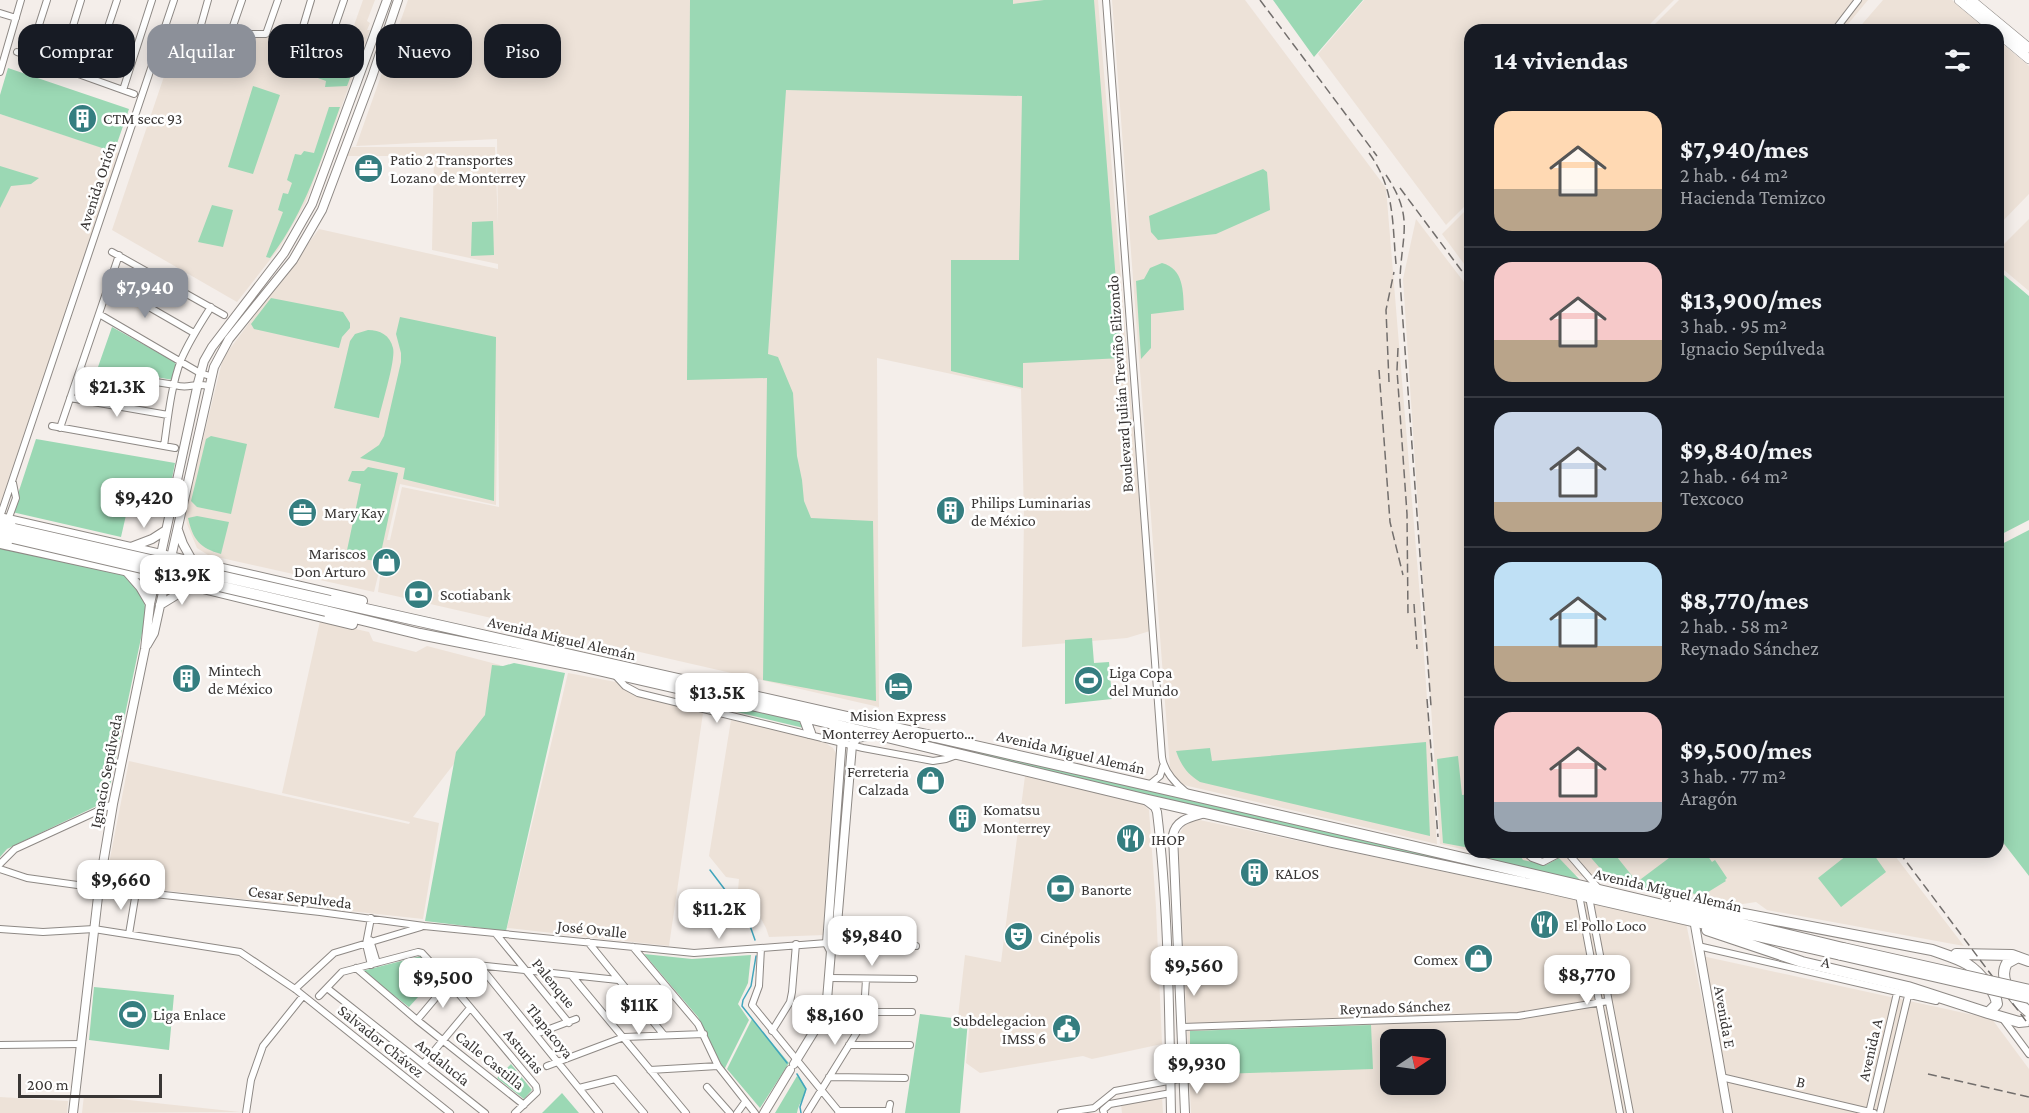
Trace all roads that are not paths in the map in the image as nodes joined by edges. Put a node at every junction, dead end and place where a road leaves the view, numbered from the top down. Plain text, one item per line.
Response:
1 (21, 0) edge
2 (47, 0) edge
3 (81, 0) edge
4 (117, 0) edge
5 (152, 0) edge
6 (174, 0) edge
7 (208, 0) edge
8 (242, 0) edge
9 (278, 0) edge
10 (311, 0) edge
11 (344, 0) edge
12 (387, 0) edge
13 (398, 0) edge
14 (1106, 0) edge
15 (1858, 0) edge
16 (1959, 0) edge
17 (1971, 0) edge
18 (0, 13) edge
19 (16, 18) junction
20 (39, 24) edge
21 (74, 24) edge
22 (109, 24) edge
23 (201, 24) edge
24 (1840, 24) edge
25 (1988, 24) edge
26 (2000, 24) edge
27 (2004, 27) edge
28 (2004, 38) edge
29 (2029, 48) edge
30 (2029, 59) edge
31 (0, 72) edge
32 (91, 78) edge
33 (123, 90) junction
34 (134, 94) dead end
35 (351, 99) junction
36 (354, 122) junction
37 (109, 284) junction
38 (211, 307) junction
39 (99, 314) junction
40 (224, 315) dead end
41 (194, 333) junction
42 (181, 361) junction
43 (80, 370) junction
44 (200, 373) junction
45 (210, 376) junction
46 (198, 383) junction
47 (175, 385) junction
48 (208, 386) junction
49 (70, 398) junction
50 (168, 415) junction
51 (52, 426) dead end
52 (60, 428) junction
53 (164, 446) junction
54 (175, 448) dead end
55 (6, 525) edge
56 (177, 529) junction
57 (166, 530) junction
58 (0, 535) edge
59 (0, 543) edge
60 (135, 548) junction
61 (166, 556) junction
62 (193, 562) junction
63 (207, 566) junction
64 (129, 571) junction
65 (161, 578) junction
66 (196, 587) junction
67 (150, 604) junction
68 (160, 605) junction
69 (328, 606) junction
70 (392, 615) junction
71 (420, 634) junction
72 (145, 649) junction
73 (613, 673) junction
74 (804, 717) junction
75 (825, 722) junction
76 (810, 733) junction
77 (878, 735) junction
78 (841, 742) junction
79 (852, 745) junction
80 (958, 755) junction
81 (1163, 766) junction
82 (1149, 785) junction
83 (1188, 794) junction
84 (1144, 799) junction
85 (113, 804) junction
86 (1207, 813) junction
87 (1161, 858) junction
88 (1469, 858) edge
89 (1532, 858) edge
90 (1551, 858) edge
91 (1572, 858) edge
92 (1465, 859) junction
93 (0, 864) edge
94 (0, 870) edge
95 (99, 888) junction
96 (1599, 889) junction
97 (136, 892) junction
98 (1584, 896) junction
99 (1650, 901) junction
100 (371, 918) junction
101 (1685, 919) junction
102 (1695, 925) junction
103 (424, 926) junction
104 (0, 928) edge
105 (94, 929) junction
106 (129, 934) junction
107 (496, 934) junction
108 (588, 942) junction
109 (369, 943) junction
110 (796, 944) junction
111 (831, 946) junction
112 (916, 946) dead end
113 (1697, 946) junction
114 (633, 947) junction
115 (757, 949) junction
116 (1932, 950) junction
117 (1842, 951) junction
118 (2018, 957) junction
119 (2029, 961) edge
120 (458, 963) dead end
121 (374, 964) junction
122 (479, 965) junction
123 (356, 968) junction
124 (526, 970) junction
125 (572, 976) junction
126 (830, 978) junction
127 (866, 979) junction
128 (914, 979) dead end
129 (618, 980) junction
130 (449, 982) junction
131 (327, 988) junction
132 (295, 989) junction
133 (2029, 990) edge
134 (1180, 992) junction
135 (1898, 993) junction
136 (303, 996) junction
137 (319, 996) dead end
138 (1908, 996) junction
139 (2029, 998) edge
140 (1608, 1001) junction
141 (1950, 1002) junction
142 (1599, 1003) junction
143 (470, 1008) junction
144 (864, 1012) junction
145 (912, 1012) dead end
146 (1995, 1012) junction
147 (2029, 1012) edge
148 (576, 1019) dead end
149 (417, 1020) junction
150 (2024, 1021) edge
151 (569, 1023) junction
152 (1182, 1027) junction
153 (772, 1031) junction
154 (536, 1034) junction
155 (704, 1034) junction
156 (664, 1035) junction
157 (2015, 1036) junction
158 (624, 1037) junction
159 (443, 1041) junction
160 (81, 1044) junction
161 (0, 1045) edge
162 (849, 1045) junction
163 (910, 1045) dead end
164 (2029, 1054) edge
165 (558, 1062) junction
166 (424, 1063) junction
167 (794, 1064) junction
168 (547, 1066) dead end
169 (718, 1066) junction
170 (650, 1070) junction
171 (829, 1077) junction
172 (1721, 1077) junction
173 (905, 1078) dead end
174 (1177, 1079) junction
175 (707, 1087) dead end
176 (579, 1088) junction
177 (821, 1089) junction
178 (1170, 1093) junction
179 (746, 1102) junction
180 (524, 1105) junction
181 (889, 1109) edge
182 (1104, 1111) edge
183 (839, 1112) edge
184 (73, 1113) edge
185 (246, 1113) edge
186 (450, 1113) edge
187 (485, 1113) edge
188 (515, 1113) edge
189 (599, 1113) edge
190 (644, 1113) edge
191 (686, 1113) edge
192 (730, 1113) edge
193 (737, 1113) edge
194 (755, 1113) edge
195 (764, 1113) edge
196 (807, 1113) edge
197 (1061, 1113) edge
198 (1171, 1113) edge
199 (1184, 1113) edge
200 (1620, 1113) edge
201 (1630, 1113) edge
202 (1728, 1113) edge
203 (1871, 1113) edge
204 (1880, 1113) edge

1 - 19 street
2 - 20 street
3 - 21 street
4 - 22 street
5 - 33 street
6 - 55 street, Avenida Orión
7 - 23 street
8 - 9 street
10 - 11 street
12 - 35 main road
13 - 36 main road
14 - 81 street, Boulevard Julián Treviño Elizondo
15 - 24 street
16 - 25 main road
17 - 26 main road
18 - 19 street
19 - 31 street
27 - 29 main road
28 - 30 main road
32 - 33 street
33 - 34 street
35 - 36 main road
35 - 44 main road
36 - 45 main road
37 - 38 street
37 - 39 street
37 - 41 street
38 - 40 street
38 - 41 street
39 - 42 street
39 - 43 street
41 - 42 street
42 - 44 street
42 - 47 street
43 - 47 street
43 - 49 street
44 - 45 street
44 - 46 main road
45 - 48 main road
46 - 47 street
46 - 48 street
46 - 57 main road
47 - 50 street
48 - 56 main road
49 - 50 street
49 - 52 street
50 - 53 street
51 - 52 street
52 - 53 street
53 - 54 street
55 - 58 highway, Avenida Miguel Alemán
55 - 60 highway
55 - 69 highway, Avenida Miguel Alemán, bridge
56 - 61 main road
56 - 62 main road
57 - 60 main road
57 - 61 main road
59 - 64 highway
60 - 61 highway
60 - 64 highway
61 - 62 highway
61 - 65 main road
62 - 63 highway
63 - 66 highway
63 - 70 highway
64 - 65 highway
64 - 67 main road
65 - 66 highway
65 - 67 main road, Ignacio Sepúlveda
65 - 68 main road, Ignacio Sepúlveda
66 - 68 main road
66 - 71 highway
67 - 72 main road, Ignacio Sepúlveda
68 - 72 main road, Ignacio Sepúlveda
69 - 70 highway, Avenida Miguel Alemán
69 - 71 highway, Avenida Miguel Alemán
70 - 82 highway, Avenida Miguel Alemán
71 - 73 highway, Avenida Miguel Alemán
72 - 85 main road, Ignacio Sepúlveda
73 - 74 highway, Avenida Miguel Alemán
73 - 76 street
74 - 75 highway, Avenida Miguel Alemán
74 - 76 highway
75 - 77 highway, Avenida Miguel Alemán
75 - 78 main road
76 - 78 street
77 - 79 main road
77 - 80 highway, Avenida Miguel Alemán
78 - 79 street
78 - 111 main road
79 - 80 street
79 - 111 main road
80 - 84 highway, Avenida Miguel Alemán
81 - 82 street
81 - 83 street
82 - 83 highway, Avenida Miguel Alemán
83 - 92 highway, Avenida Miguel Alemán
84 - 86 highway, Avenida Miguel Alemán
84 - 87 main road
85 - 93 street
85 - 95 main road, Ignacio Sepúlveda
86 - 98 highway, Avenida Miguel Alemán
86 - 134 main road
87 - 134 main road
87 - 174 main road
88 - 92 street
89 - 90 street
91 - 96 street
92 - 96 highway, Avenida Miguel Alemán
94 - 95 street, Cesar Sepulveda
95 - 97 street, Cesar Sepulveda
95 - 105 main road, Ignacio Sepúlveda
96 - 99 highway, Avenida Miguel Alemán
97 - 100 street, Cesar Sepulveda
97 - 106 street
98 - 101 highway, Avenida Miguel Alemán
98 - 140 street
98 - 142 street
99 - 116 highway
99 - 117 highway, Avenida Miguel Alemán
100 - 103 street, Cesar Sepulveda
100 - 109 street
101 - 102 highway
101 - 117 highway, Avenida Miguel Alemán
102 - 113 main road, Avenida E
102 - 141 highway
103 - 107 street, Cesar Sepulveda
103 - 109 street
104 - 105 street, Salvador Chávez
105 - 106 street, Salvador Chávez
105 - 160 main road, Ignacio Sepúlveda
106 - 132 street, Salvador Chávez
107 - 108 street, José Ovalle
107 - 124 street, Palenque
108 - 114 street, José Ovalle
108 - 129 street
109 - 121 street
109 - 132 street
110 - 111 street, José Ovalle
110 - 115 street, José Ovalle
110 - 153 street
111 - 112 street, José Ovalle
111 - 126 main road
113 - 135 street, A
113 - 172 main road, Avenida E
114 - 115 street, José Ovalle
114 - 155 street
115 - 153 street
116 - 118 highway
116 - 146 highway
117 - 133 highway, Avenida Miguel Alemán, bridge
117 - 139 highway, Avenida Miguel Alemán, bridge
118 - 119 highway
118 - 147 highway
120 - 122 street
121 - 123 street
121 - 130 street, Asturias
122 - 124 street
122 - 154 street, Tlapacoya
123 - 131 street
123 - 149 street, Calle Castilla
124 - 125 street
124 - 151 street, Palenque
125 - 129 street
125 - 158 street
126 - 127 street
126 - 167 main road
127 - 128 street
127 - 144 street
129 - 156 street
130 - 143 street, Asturias
130 - 149 street
131 - 137 street
131 - 166 street, Andalucía
132 - 136 street, Salvador Chávez
134 - 152 main road
135 - 138 street, A
135 - 203 street, Avenida A
136 - 185 street
136 - 186 street, Salvador Chávez
138 - 141 street, A
138 - 204 street, Avenida A
140 - 142 street, Reynado Sánchez
140 - 201 street
141 - 146 highway
142 - 152 street, Reynado Sánchez
142 - 200 street
143 - 159 street
143 - 180 street, Asturias
144 - 145 street
144 - 162 street
146 - 150 highway
146 - 157 street
148 - 151 street
149 - 159 street, Calle Castilla
150 - 157 street
151 - 154 street, Palenque
152 - 174 main road
153 - 167 street
154 - 165 street, Tlapacoya
155 - 156 street
155 - 169 street
156 - 158 street
157 - 164 street
158 - 165 street
158 - 170 street
159 - 166 street
159 - 180 street, Calle Castilla
160 - 161 street
160 - 184 main road, Ignacio Sepúlveda
162 - 163 street
162 - 171 street
165 - 168 street
165 - 176 street, Tlapacoya
166 - 187 street, Andalucía
167 - 177 street
167 - 195 main road
169 - 170 street
169 - 179 street
170 - 191 street
171 - 173 street
171 - 177 street
172 - 202 main road, Avenida E
172 - 203 street, B
174 - 178 main road
174 - 197 street
174 - 199 main road
175 - 192 street
176 - 189 street, Tlapacoya
176 - 190 street
177 - 183 street
177 - 196 street
178 - 182 street
178 - 198 main road
179 - 193 street
179 - 194 street
180 - 188 street
181 - 183 street

